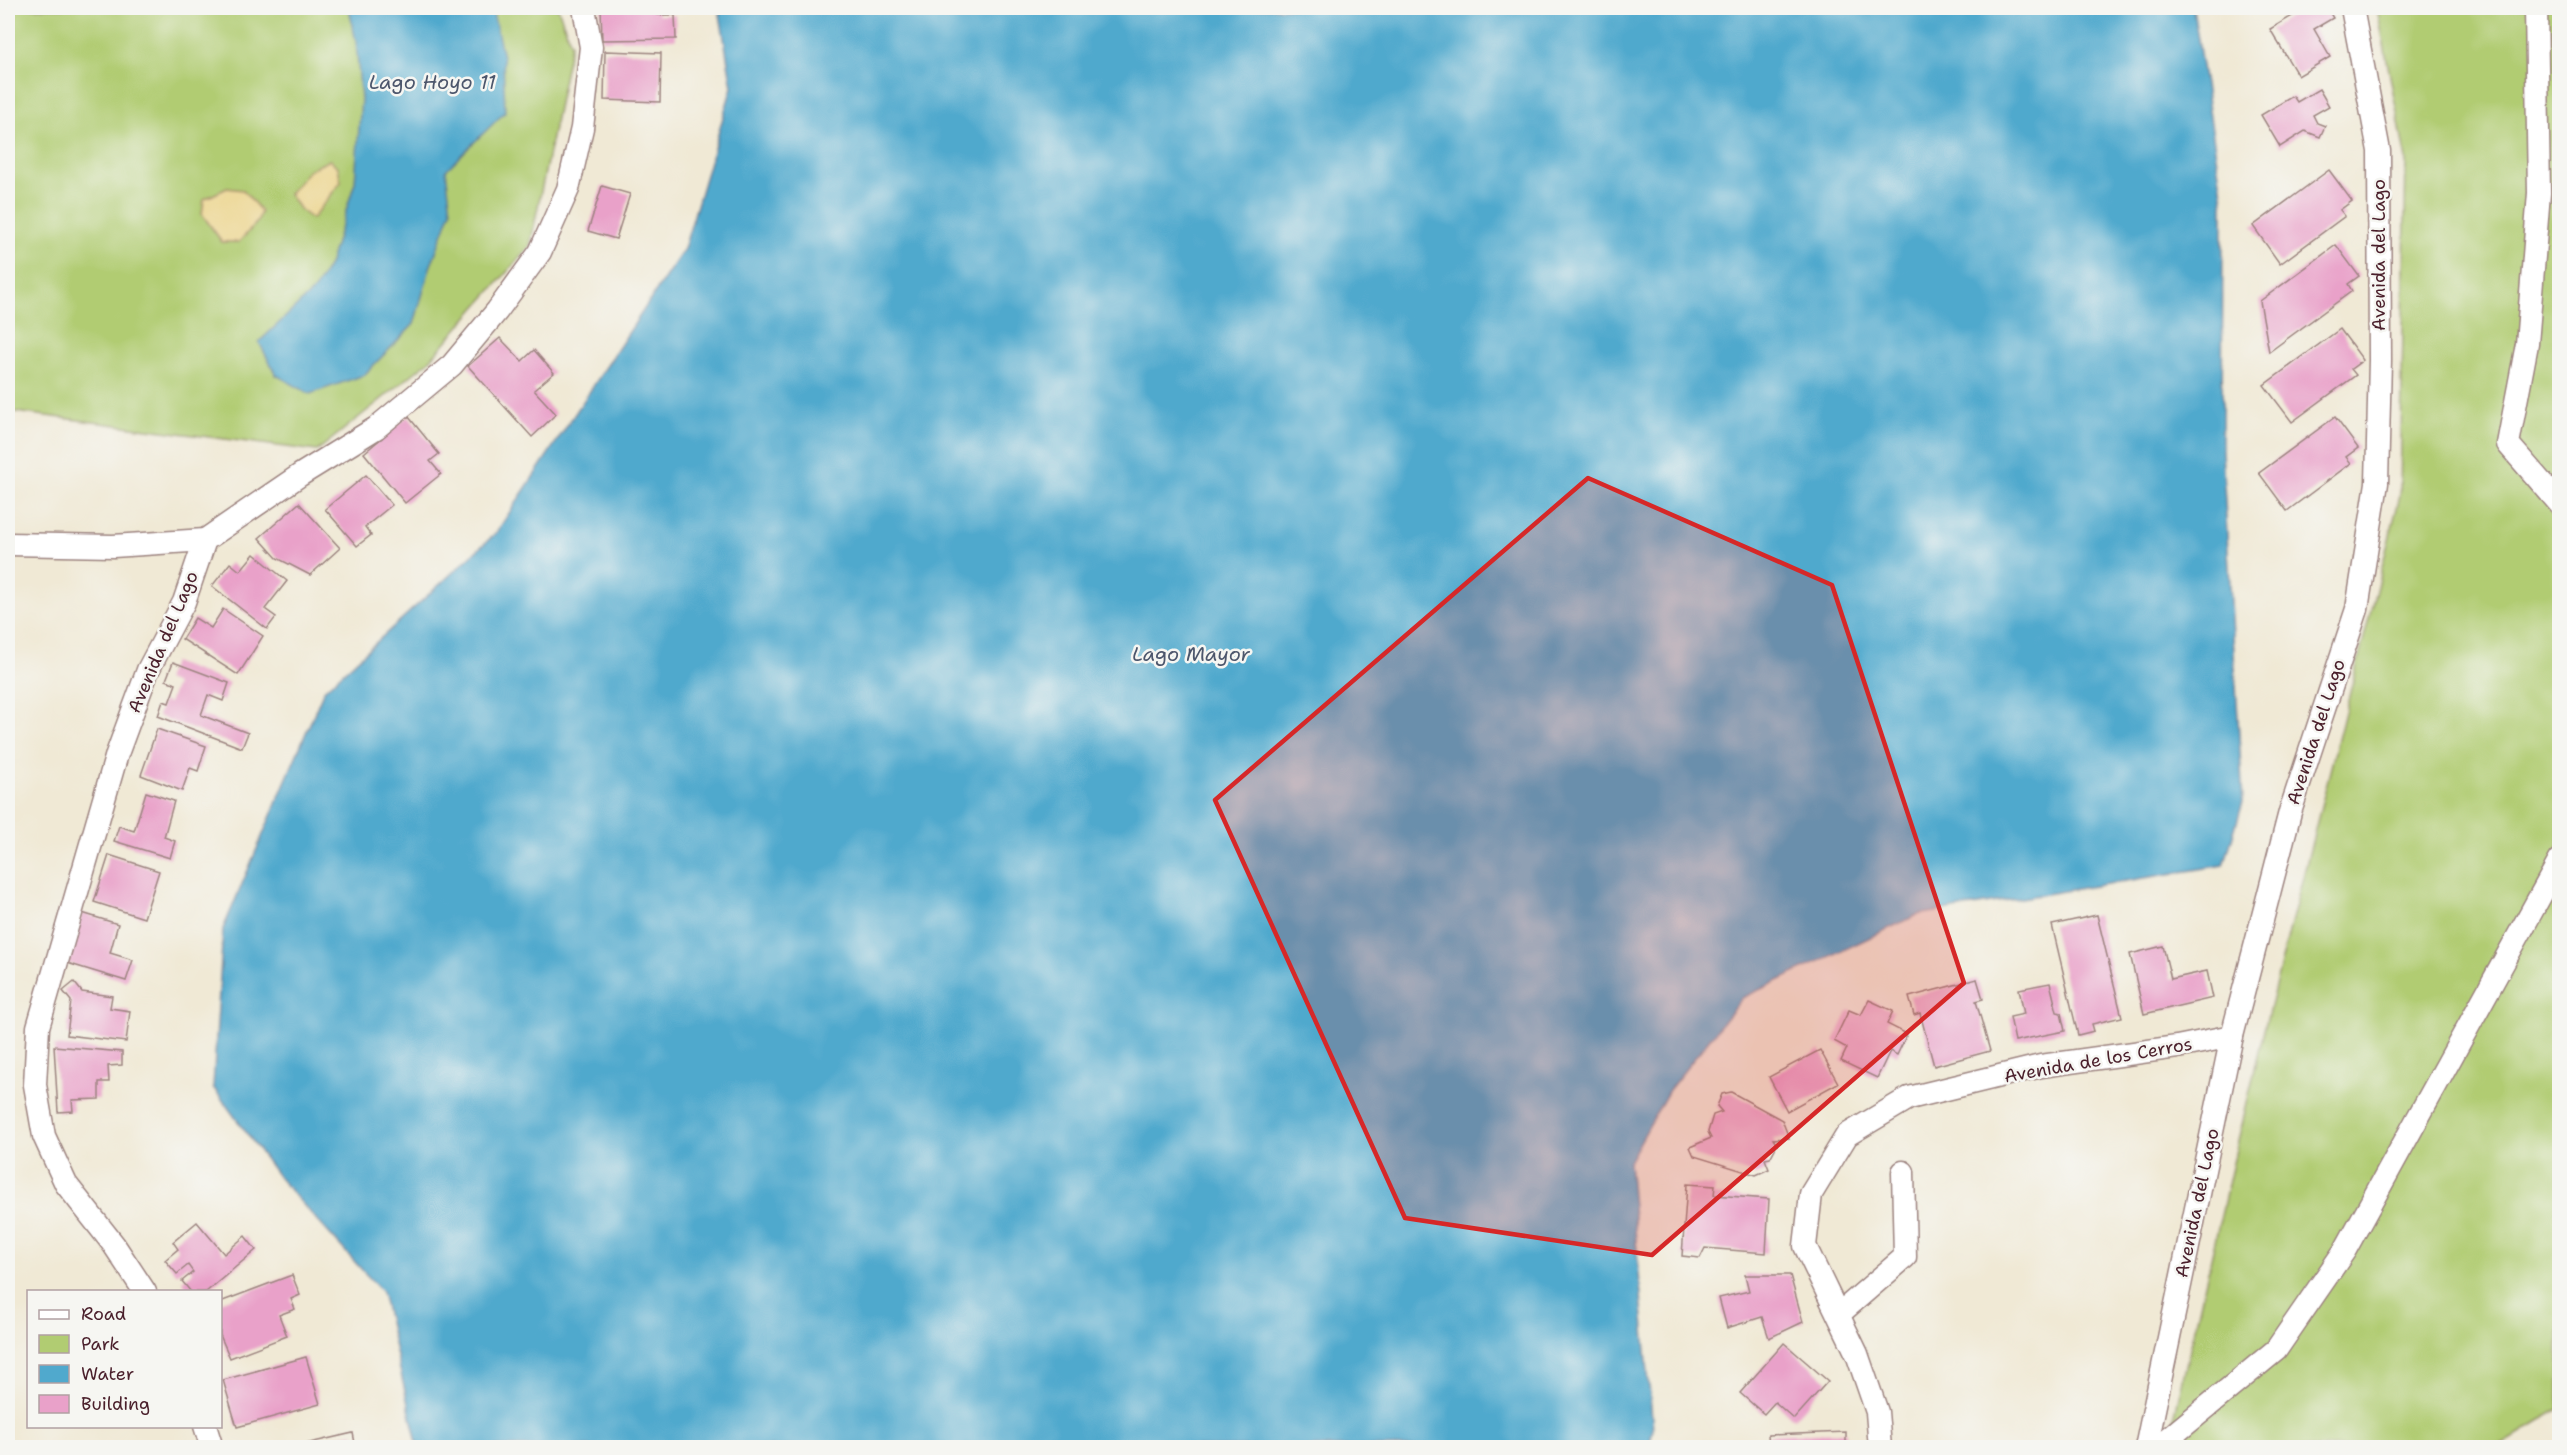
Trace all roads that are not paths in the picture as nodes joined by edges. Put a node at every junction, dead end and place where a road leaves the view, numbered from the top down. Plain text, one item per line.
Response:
1 (584, 8) edge
2 (2352, 8) edge
3 (2536, 8) edge
4 (2559, 504) edge
5 (205, 540) junction
6 (8, 544) edge
7 (2559, 860) edge
8 (2232, 1036) junction
9 (1903, 1172) dead end
10 (144, 1290) edge
11 (1839, 1314) junction
12 (206, 1428) edge
13 (212, 1448) edge
14 (1880, 1448) edge
15 (2146, 1448) edge
16 (2157, 1448) edge

1 - 5 street
2 - 8 street, Avenida del Lago
3 - 4 street
5 - 6 street
5 - 10 street, Avenida del Lago
7 - 16 street
8 - 11 street, Avenida de los Cerros
8 - 15 street, Avenida del Lago
9 - 11 street
11 - 14 street, Avenida de los Cerros
12 - 13 street

